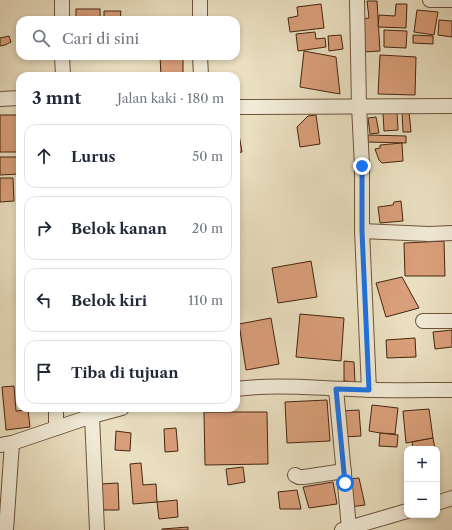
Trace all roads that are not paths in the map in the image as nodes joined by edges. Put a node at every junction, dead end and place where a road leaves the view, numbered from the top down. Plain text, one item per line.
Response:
1 (62, 0) edge
2 (200, 0) edge
3 (357, 0) edge
4 (430, 0) edge
5 (452, 0) edge
6 (62, 16) edge
7 (200, 16) edge
8 (62, 60) edge
9 (200, 60) edge
10 (63, 72) edge
11 (201, 72) edge
12 (16, 98) edge
13 (0, 99) edge
14 (359, 106) junction
15 (452, 106) edge
16 (240, 108) edge
17 (362, 231) junction
18 (452, 233) edge
19 (422, 321) dead end
20 (452, 321) edge
21 (240, 388) edge
22 (336, 389) junction
23 (369, 390) junction
24 (452, 390) edge
25 (56, 412) edge
26 (107, 412) edge
27 (92, 416) junction
28 (56, 428) junction
29 (6, 444) edge
30 (344, 471) junction
31 (295, 475) dead end
32 (452, 498) edge
33 (440, 501) edge
34 (404, 512) edge
35 (346, 529) edge
36 (6, 530) edge
37 (97, 530) edge

1 - 6 street
2 - 7 street
3 - 14 street
4 - 5 street
8 - 10 street
9 - 11 street
12 - 13 street
14 - 15 street
14 - 16 street
14 - 17 street
17 - 18 street
17 - 23 street
19 - 20 street
21 - 22 street
22 - 23 street
22 - 30 street
23 - 24 street
25 - 28 street
26 - 27 street
27 - 28 street
27 - 37 street
28 - 29 street
29 - 36 street
30 - 31 street
30 - 35 street
32 - 33 street
34 - 35 street

